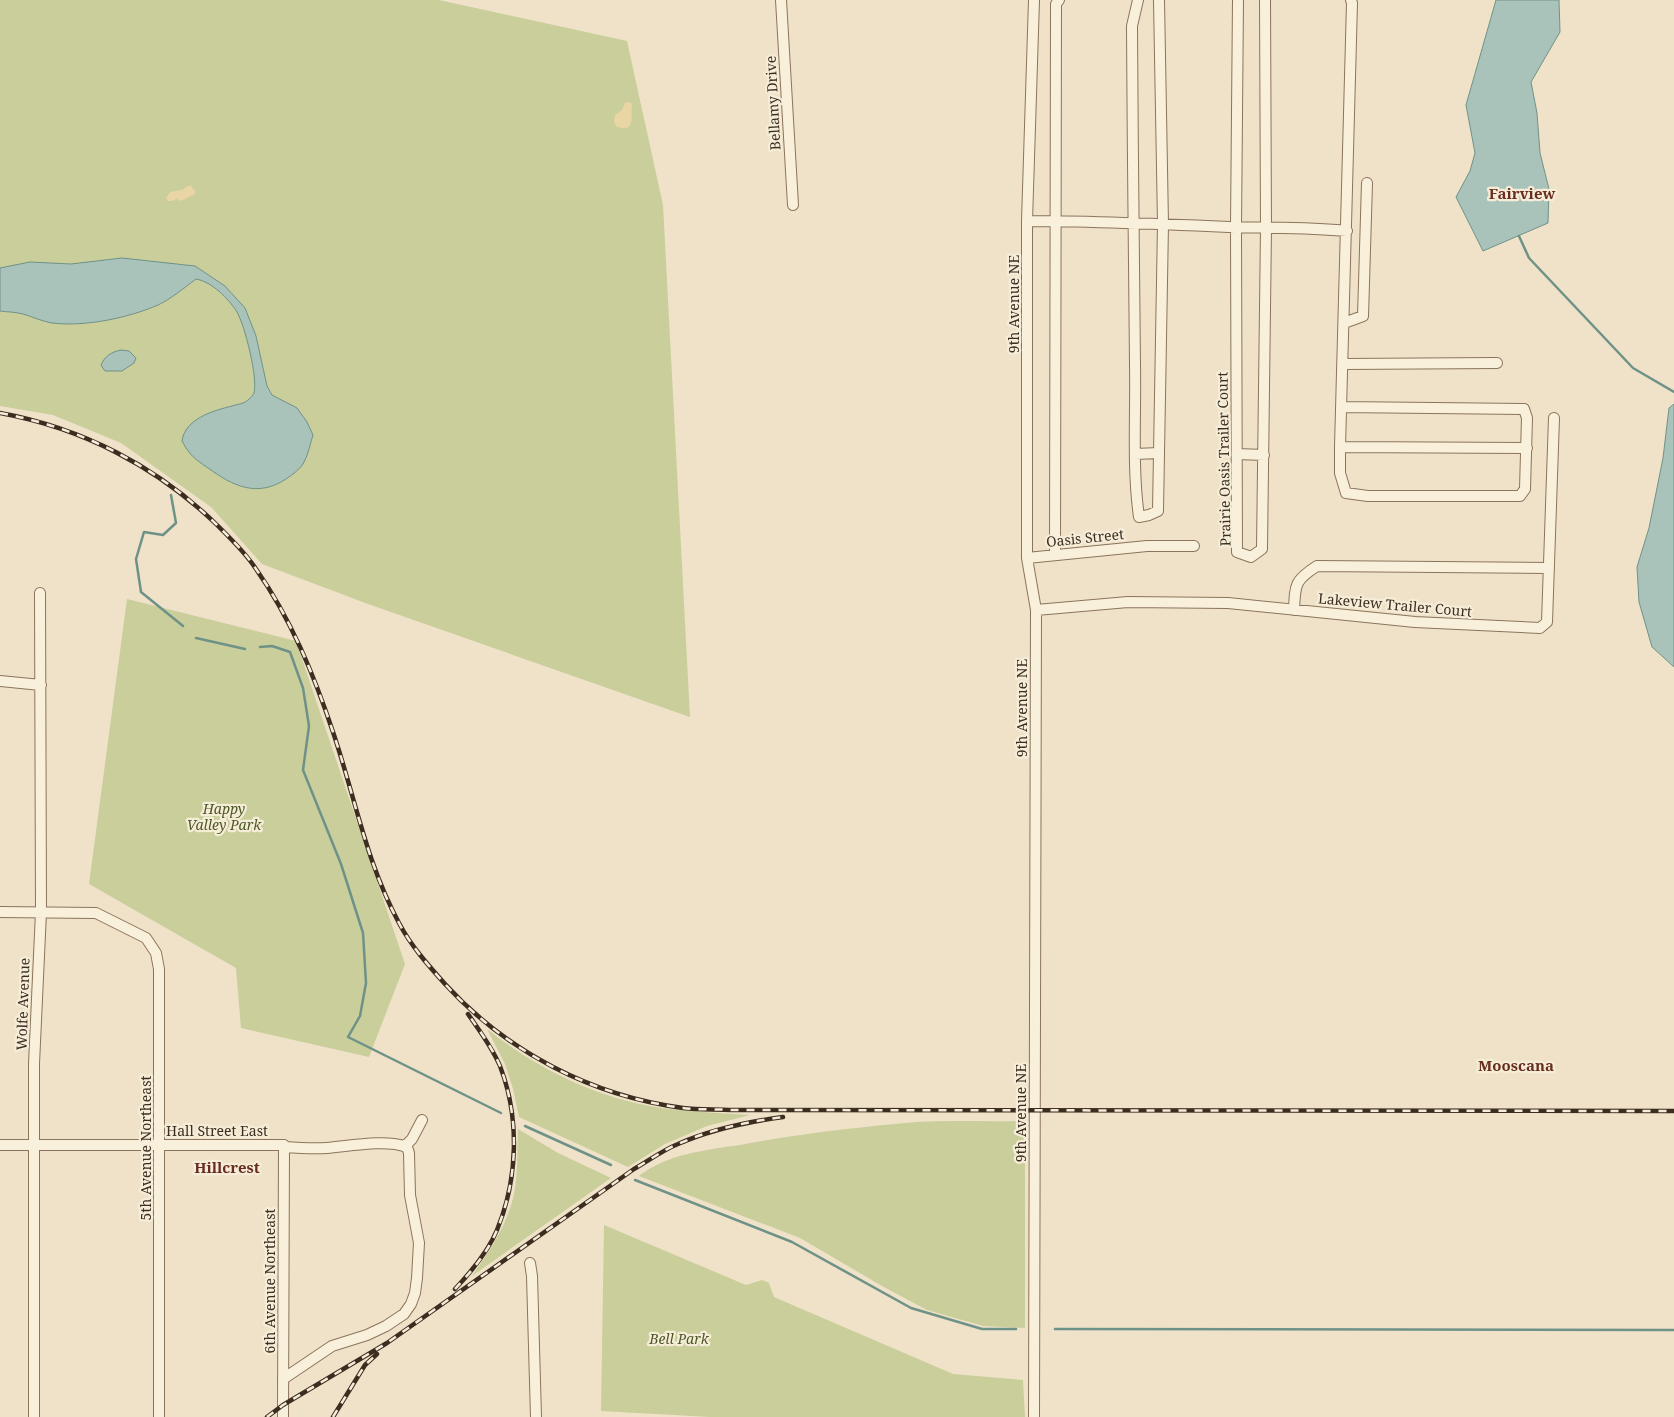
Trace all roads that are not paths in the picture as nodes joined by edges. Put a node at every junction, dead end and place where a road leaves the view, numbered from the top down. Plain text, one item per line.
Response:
1 (781, 0) edge
2 (1034, 0) edge
3 (1059, 0) edge
4 (1138, 0) edge
5 (1159, 0) edge
6 (1238, 0) edge
7 (1264, 0) edge
8 (1351, 0) edge
9 (1367, 183) dead end
10 (793, 205) dead end
11 (1028, 221) junction
12 (1056, 221) junction
13 (1134, 222) junction
14 (1163, 224) junction
15 (1236, 227) junction
16 (1266, 228) junction
17 (1347, 231) junction
18 (1344, 323) junction
19 (1497, 363) dead end
20 (1343, 364) junction
21 (1341, 407) junction
22 (1554, 418) dead end
23 (1340, 448) junction
24 (1527, 448) junction
25 (1135, 454) junction
26 (1159, 454) junction
27 (1238, 454) junction
28 (1264, 455) junction
29 (1194, 546) dead end
30 (1055, 555) junction
31 (1027, 558) junction
32 (1549, 568) junction
33 (40, 593) dead end
34 (1036, 610) junction
35 (1294, 610) junction
36 (0, 681) edge
37 (40, 685) junction
38 (0, 912) edge
39 (41, 912) junction
40 (422, 1120) dead end
41 (0, 1144) edge
42 (34, 1144) junction
43 (160, 1145) junction
44 (284, 1146) junction
45 (405, 1146) junction
46 (530, 1263) dead end
47 (283, 1379) junction
48 (34, 1417) edge
49 (159, 1417) edge
50 (282, 1417) edge
51 (536, 1417) edge
52 (1034, 1417) edge

1 - 10 street, Bellamy Drive
2 - 11 street, 9th Avenue NE
3 - 12 street
4 - 13 street
5 - 14 street
6 - 15 street, Prairie Oasis Trailer Court
7 - 16 street, Prairie Oasis Trailer Court
8 - 17 street
9 - 18 street
11 - 12 street
11 - 31 street, 9th Avenue NE
12 - 13 street
12 - 30 street
13 - 14 street
13 - 25 street
14 - 15 street
14 - 26 street
15 - 16 street
15 - 27 street, Prairie Oasis Trailer Court
16 - 17 street
16 - 28 street, Prairie Oasis Trailer Court
17 - 18 street
18 - 20 street
19 - 20 street
20 - 21 street
21 - 23 street
21 - 24 street
22 - 32 street, Lakeview Trailer Court
23 - 24 street
23 - 24 street
25 - 26 street
25 - 26 street
27 - 28 street
27 - 28 street, Prairie Oasis Trailer Court
29 - 30 street, Oasis Street
30 - 31 street, Oasis Street
31 - 34 street, 9th Avenue NE
32 - 35 street
32 - 35 street, Lakeview Trailer Court
33 - 37 street, Wolfe Avenue
34 - 35 street, Lakeview Trailer Court
34 - 52 street, 9th Avenue NE
36 - 37 street
37 - 39 street, Wolfe Avenue
38 - 39 street
39 - 42 street, Wolfe Avenue
39 - 43 street, 5th Avenue Northeast
40 - 45 street
41 - 42 street, Hall Street East
42 - 43 street, Hall Street East
42 - 48 street, Wolfe Avenue
43 - 44 street, Hall Street East
43 - 49 street, 5th Avenue Northeast
44 - 45 street, Hall Street East
44 - 47 street, 6th Avenue Northeast
45 - 47 street
46 - 51 street
47 - 50 street, 6th Avenue Northeast

